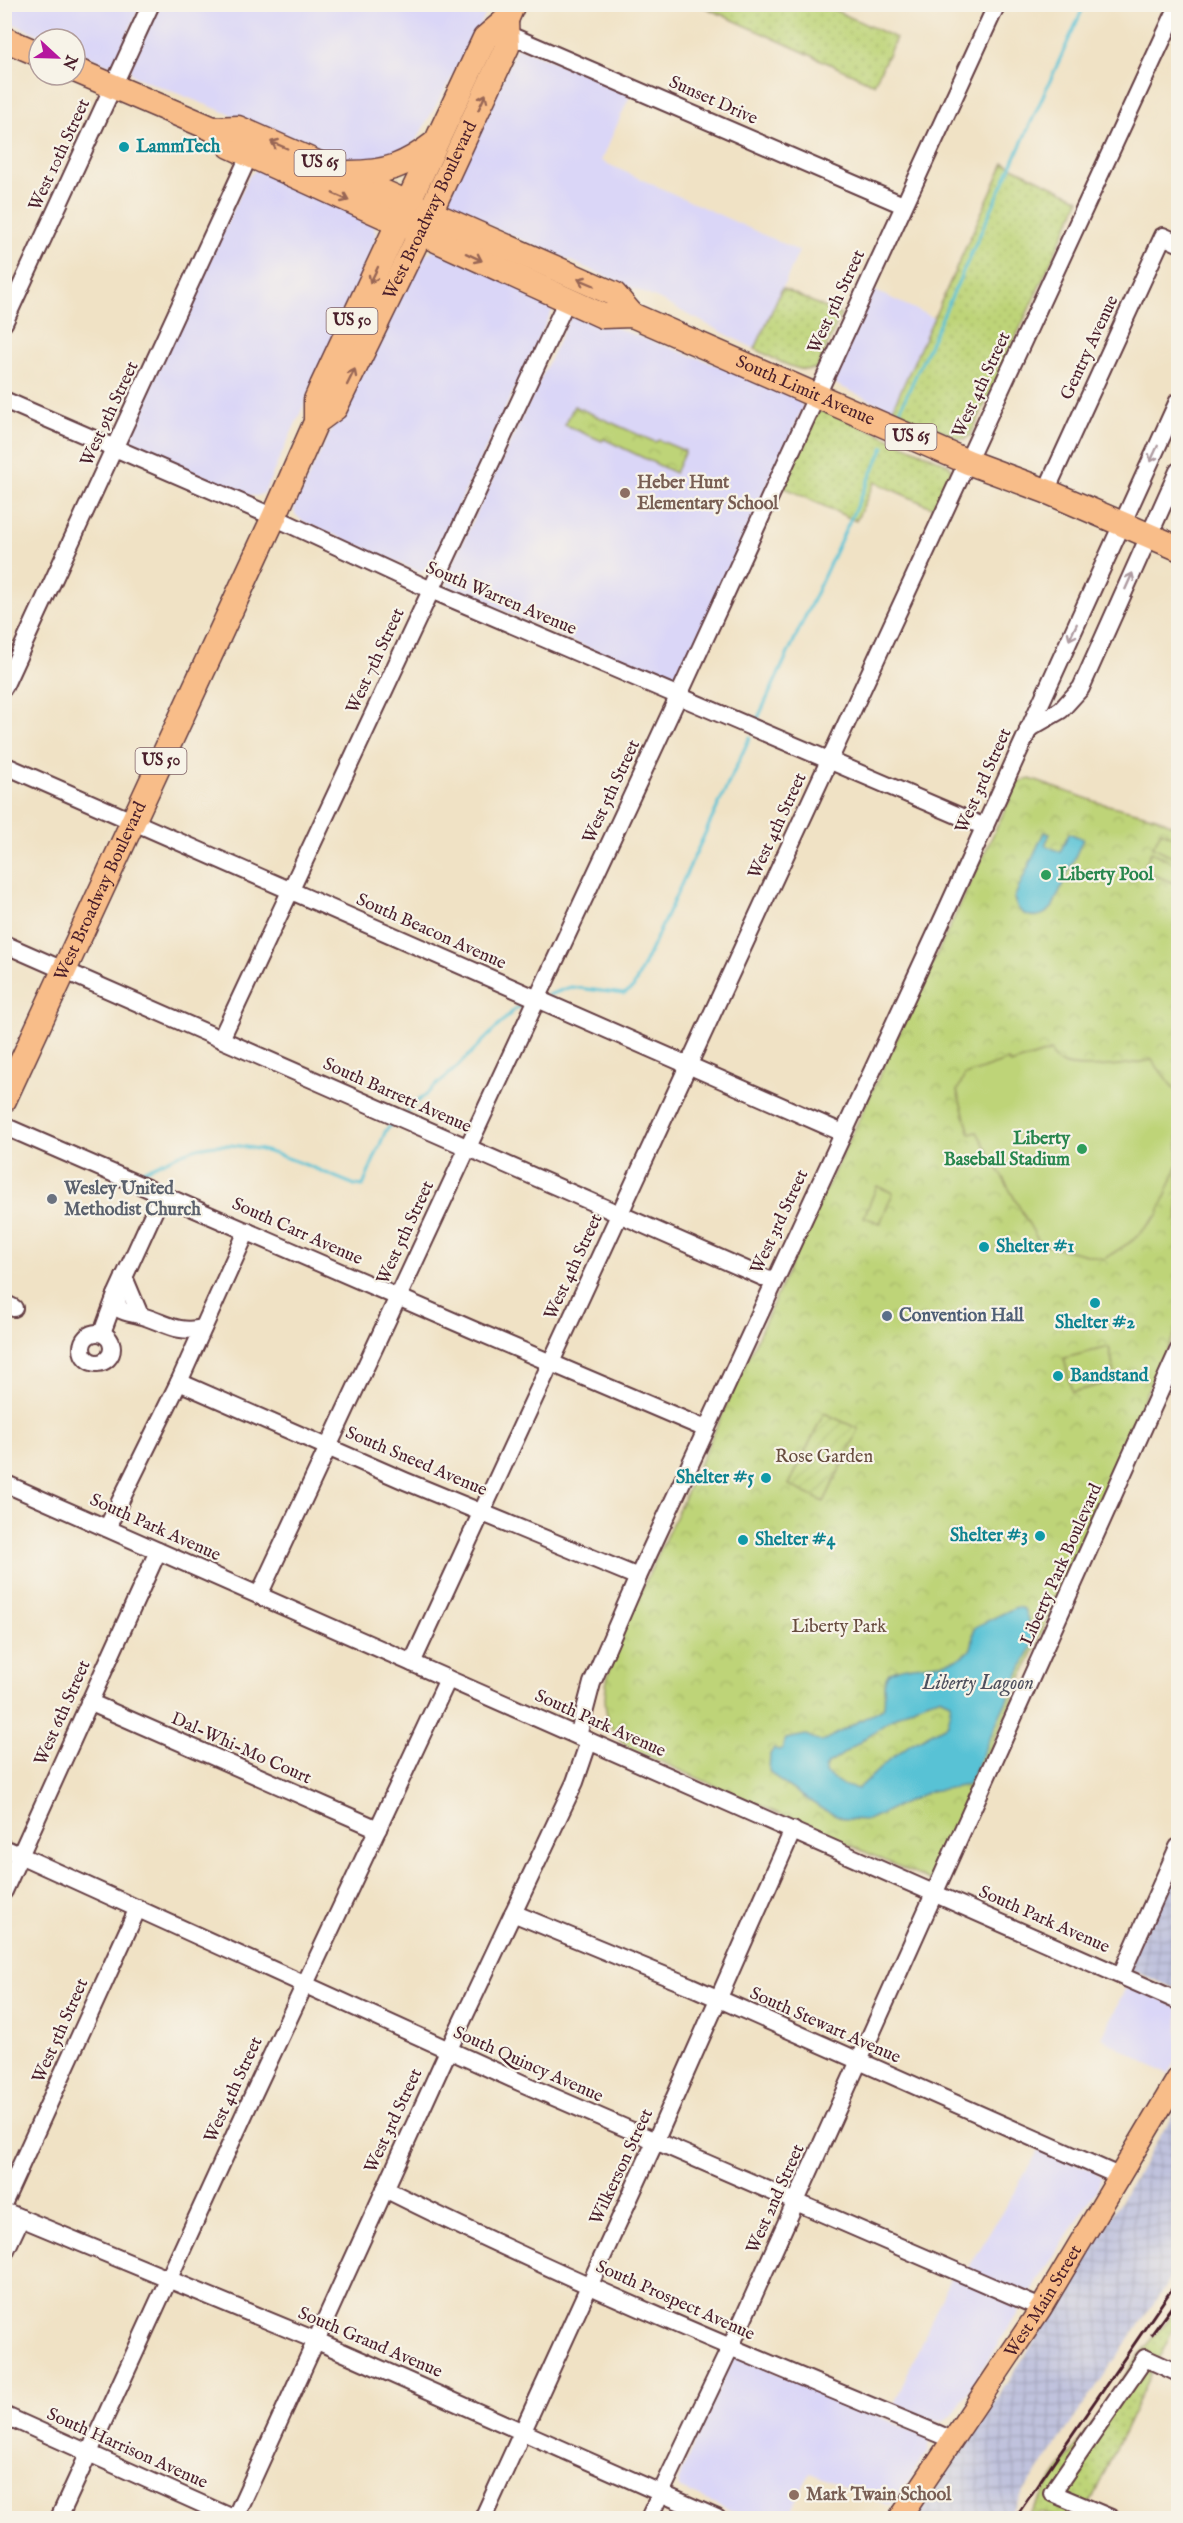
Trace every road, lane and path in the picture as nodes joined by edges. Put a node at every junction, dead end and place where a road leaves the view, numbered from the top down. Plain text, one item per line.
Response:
1 (152, 4) edge
2 (997, 4) edge
3 (1179, 6) edge
4 (509, 19) edge
5 (4, 39) edge
6 (27, 49) edge
7 (87, 75) edge
8 (113, 87) junction
9 (213, 129) junction
10 (437, 142) junction
11 (249, 156) junction
12 (343, 173) junction
13 (903, 205) junction
14 (415, 217) junction
15 (1179, 243) edge
16 (567, 300) junction
17 (632, 315) junction
18 (4, 323) edge
19 (816, 395) junction
20 (4, 400) edge
21 (1179, 401) edge
22 (115, 448) junction
23 (968, 462) junction
24 (1179, 471) edge
25 (1046, 491) junction
26 (274, 517) junction
27 (1123, 523) junction
28 (1150, 535) junction
29 (1179, 548) edge
30 (430, 590) junction
31 (4, 687) edge
32 (678, 697) junction
33 (1028, 729) junction
34 (829, 762) junction
35 (4, 765) edge
36 (133, 822) junction
37 (985, 827) junction
38 (290, 891) junction
39 (4, 944) edge
40 (64, 970) junction
41 (537, 999) junction
42 (221, 1040) junction
43 (688, 1066) junction
44 (4, 1100) edge
45 (4, 1126) edge
46 (843, 1133) junction
47 (468, 1148) junction
48 (162, 1194) junction
49 (620, 1215) junction
50 (247, 1231) junction
51 (124, 1277) junction
52 (774, 1282) junction
53 (116, 1295) junction
54 (397, 1297) junction
55 (140, 1315) junction
56 (204, 1328) junction
57 (174, 1329) junction
58 (102, 1333) dead end
59 (1179, 1351) edge
60 (192, 1354) junction
61 (551, 1363) junction
62 (179, 1382) junction
63 (706, 1429) junction
64 (327, 1446) junction
65 (8, 1485) edge
66 (4, 1502) edge
67 (482, 1511) junction
68 (106, 1528) junction
69 (158, 1551) junction
70 (638, 1577) junction
71 (259, 1595) junction
72 (412, 1663) junction
73 (448, 1678) junction
74 (89, 1702) junction
75 (584, 1738) junction
76 (378, 1829) junction
77 (792, 1830) junction
78 (1179, 1847) edge
79 (4, 1848) edge
80 (21, 1855) junction
81 (4, 1891) edge
82 (934, 1893) junction
83 (138, 1908) junction
84 (513, 1913) junction
85 (1120, 1975) junction
86 (305, 1986) junction
87 (718, 1999) junction
88 (1179, 2001) edge
89 (448, 2051) junction
90 (859, 2062) junction
91 (1179, 2078) edge
92 (655, 2142) junction
93 (1121, 2177) junction
94 (385, 2189) junction
95 (4, 2202) edge
96 (795, 2203) junction
97 (4, 2211) edge
98 (21, 2218) junction
99 (4, 2254) edge
100 (169, 2280) junction
101 (589, 2284) junction
102 (1041, 2308) junction
103 (315, 2340) junction
104 (730, 2348) junction
105 (1179, 2373) edge
106 (4, 2415) edge
107 (523, 2431) junction
108 (953, 2440) junction
109 (90, 2453) junction
110 (661, 2493) junction
111 (59, 2518) edge
112 (234, 2518) edge
113 (483, 2518) edge
114 (649, 2518) edge
115 (717, 2518) edge
116 (900, 2518) edge
117 (1111, 2518) edge

1 - 8 street, West 10th Street
2 - 13 street, West 5th Street
3 - 23 street, West 4th Street
4 - 10 highway, West Broadway Boulevard / US 50
4 - 13 street, Sunset Drive
14 -> 4 highway, West Broadway Boulevard / US 50
5 - 6 highway
7 - 8 highway, South Limit Avenue / US 65
8 - 9 highway, South Limit Avenue / US 65
8 - 18 street, West 10th Street
9 - 11 highway, South Limit Avenue / US 65
12 -> 9 highway, South Limit Avenue / US 65
10 - 12 highway
10 - 14 highway, West Broadway Boulevard / US 50
11 -> 14 highway, South Limit Avenue / US 65
11 - 22 street, West 9th Street
12 - 14 highway, South Limit Avenue / US 65
13 - 19 street, West 5th Street
14 -> 16 highway, South Limit Avenue / US 65
17 -> 14 highway, South Limit Avenue / US 65
14 - 26 highway, West Broadway Boulevard / US 50
15 - 25 street, Gentry Avenue
16 - 17 highway, South Limit Avenue / US 65
16 - 30 street, West 7th Street
17 - 19 highway, South Limit Avenue / US 65
19 - 23 highway, South Limit Avenue / US 65
19 - 32 street, West 5th Street
20 - 22 street, South Warren Avenue
21 -> 27 street, West 3rd Street
22 - 26 street, South Warren Avenue
22 - 31 street, West 9th Street
23 - 25 highway, South Limit Avenue / US 65
23 - 34 street, West 4th Street
24 - 28 street, West 3rd Street
25 - 27 highway, South Limit Avenue / US 65
26 - 30 street, South Warren Avenue
26 - 36 highway, West Broadway Boulevard / US 50
27 - 28 highway, South Limit Avenue / US 65
27 -> 33 street, West 3rd Street
28 - 29 highway, South Limit Avenue / US 65
33 -> 28 street, West 3rd Street
30 - 32 street, South Warren Avenue
30 - 38 street, West 7th Street
32 - 34 street, South Warren Avenue
32 - 41 street, West 5th Street
33 - 37 street, West 3rd Street
34 - 37 street, South Warren Avenue
34 - 43 street, West 4th Street
35 - 36 street, South Beacon Avenue
36 - 38 street, South Beacon Avenue
36 - 40 highway, West Broadway Boulevard / US 50
37 - 46 street, West 3rd Street
38 - 41 street, South Beacon Avenue
38 - 42 street, West 7th Street
39 - 40 street, South Barrett Avenue
40 - 42 street, South Barrett Avenue
40 - 44 highway, West Broadway Boulevard / US 50
41 - 43 street, South Beacon Avenue
41 - 47 street, West 5th Street
42 - 47 street, South Barrett Avenue
43 - 46 street, South Beacon Avenue
43 - 49 street, West 4th Street
45 - 48 street, South Carr Avenue
46 - 52 street, West 3rd Street
47 - 49 street, South Barrett Avenue
47 - 54 street, West 5th Street
48 - 50 street, South Carr Avenue
48 - 51 street
49 - 52 street, South Barrett Avenue
49 - 61 street, West 4th Street
50 - 54 street, South Carr Avenue
50 - 56 street
51 - 53 street
51 - 55 street
52 - 63 street, West 3rd Street
53 - 55 street
53 - 58 street
54 - 61 street, South Carr Avenue
54 - 64 street, West 5th Street
55 - 57 street
56 - 57 street
56 - 60 street
57 - 60 street
59 - 82 street, Liberty Park Boulevard
60 - 62 street
61 - 63 street, South Carr Avenue
61 - 67 street, West 4th Street
62 - 64 street, South Sneed Avenue
62 - 68 street
63 - 70 street, West 3rd Street
64 - 67 street, South Sneed Avenue
64 - 71 street, West 5th Street
65 - 66 street
65 - 68 street, South Park Avenue
67 - 70 street, South Sneed Avenue
67 - 72 street, West 4th Street
68 - 69 street, South Park Avenue
69 - 71 street, South Park Avenue
69 - 74 street, West 6th Street
70 - 75 street, West 3rd Street
71 - 72 street, South Park Avenue
72 - 73 street, South Park Avenue
73 - 75 street, South Park Avenue
73 - 76 street, West 4th Street
74 - 76 street, Dal-Whi-Mo Court
74 - 80 street, West 6th Street
75 - 77 street, South Park Avenue
75 - 84 street, West 3rd Street
76 - 86 street, West 4th Street
77 - 82 street, South Park Avenue
77 - 87 street, Wilkerson Street
78 - 85 street
79 - 80 street, South Quincy Avenue
80 - 81 street, West 6th Street
80 - 83 street, South Quincy Avenue
82 - 85 street, South Park Avenue
82 - 90 street, West 2nd Street
83 - 86 street, South Quincy Avenue
83 - 95 street, West 5th Street
84 - 87 street, South Stewart Avenue
84 - 89 street, West 3rd Street
85 - 88 street, South Park Avenue
86 - 89 street, South Quincy Avenue
86 - 100 street, West 4th Street
87 - 90 street, South Stewart Avenue
87 - 92 street, Wilkerson Street
89 - 92 street, South Quincy Avenue
89 - 94 street, West 3rd Street
90 - 93 street, South Stewart Avenue
90 - 96 street, West 2nd Street
91 - 93 main road, West Main Street
92 - 96 street, South Quincy Avenue
92 - 101 street, Wilkerson Street
93 - 102 main road, West Main Street
94 - 101 street, South Prospect Avenue
94 - 103 street, West 3rd Street
96 - 102 street, South Quincy Avenue
96 - 104 street, West 2nd Street
97 - 98 street, South Grand Avenue
98 - 99 street
98 - 100 street, South Grand Avenue
100 - 103 street, South Grand Avenue
100 - 109 street, West 4th Street
101 - 104 street, South Prospect Avenue
101 - 107 street, Wilkerson Street
102 - 108 main road, West Main Street
103 - 107 street, South Grand Avenue
103 - 112 street, West 3rd Street
104 - 108 street, South Prospect Avenue
104 - 110 street, West 2nd Street
105 - 117 street
106 - 109 street, South Harrison Avenue
107 - 110 street, South Grand Avenue
107 - 113 street, Wilkerson Street
108 - 116 main road, West Main Street
109 - 111 street, West 4th Street
109 - 112 street, South Harrison Avenue
110 - 114 street, West 2nd Street
110 - 115 street, South Grand Avenue

